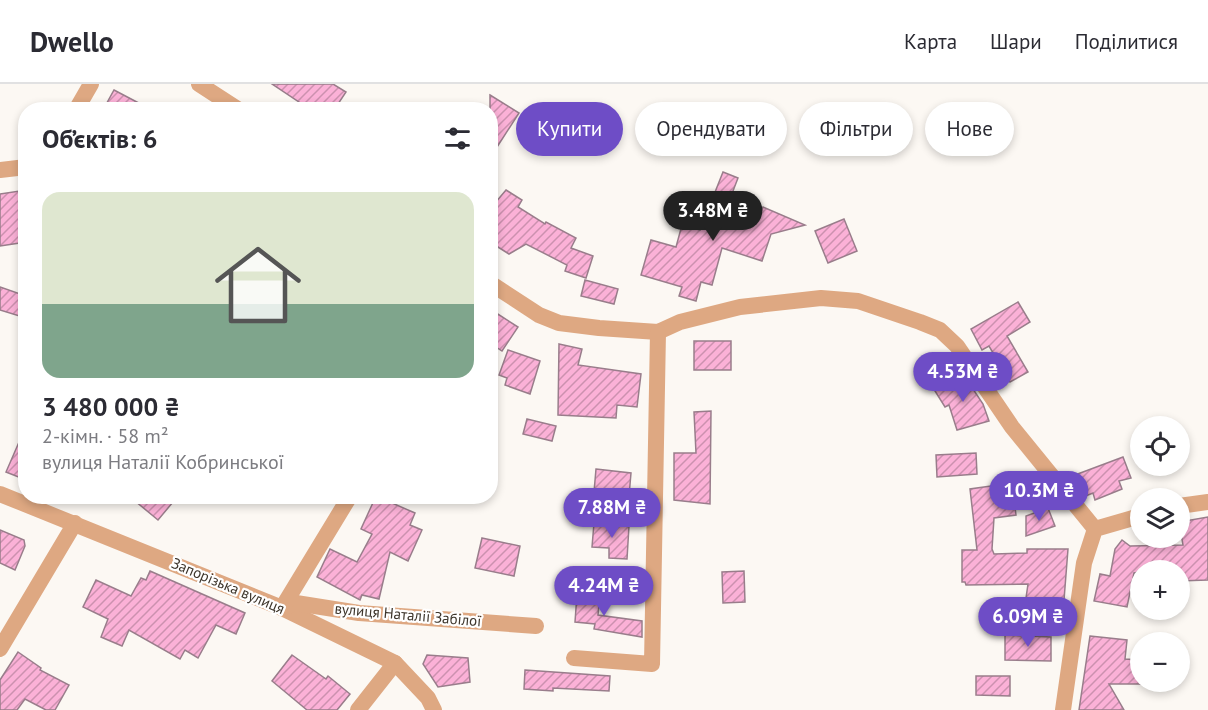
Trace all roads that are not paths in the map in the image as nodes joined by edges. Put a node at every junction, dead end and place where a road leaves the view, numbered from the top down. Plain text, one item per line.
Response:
1 (91, 84) edge
2 (199, 84) edge
3 (81, 102) edge
4 (227, 102) edge
5 (18, 168) edge
6 (0, 170) edge
7 (498, 288) edge
8 (658, 332) junction
9 (0, 494) edge
10 (18, 501) edge
11 (1208, 502) edge
12 (26, 504) edge
13 (345, 504) edge
14 (1190, 504) edge
15 (1130, 519) edge
16 (75, 523) junction
17 (1095, 529) junction
18 (282, 608) junction
19 (536, 626) dead end
20 (0, 649) edge
21 (574, 658) dead end
22 (395, 663) junction
23 (358, 710) edge
24 (434, 710) edge
25 (1063, 710) edge

1 - 3 street
2 - 4 street
5 - 6 street
7 - 8 street
8 - 17 street
8 - 21 street
9 - 10 street, Запорізька вулиця
11 - 14 street
12 - 16 street, Запорізька вулиця
13 - 18 street
15 - 17 street
16 - 18 street, Запорізька вулиця
16 - 20 street
17 - 25 street
18 - 19 street, вулиця Наталії Забілої
18 - 22 street, Запорізька вулиця
22 - 23 street
22 - 24 street, Запорізька вулиця

